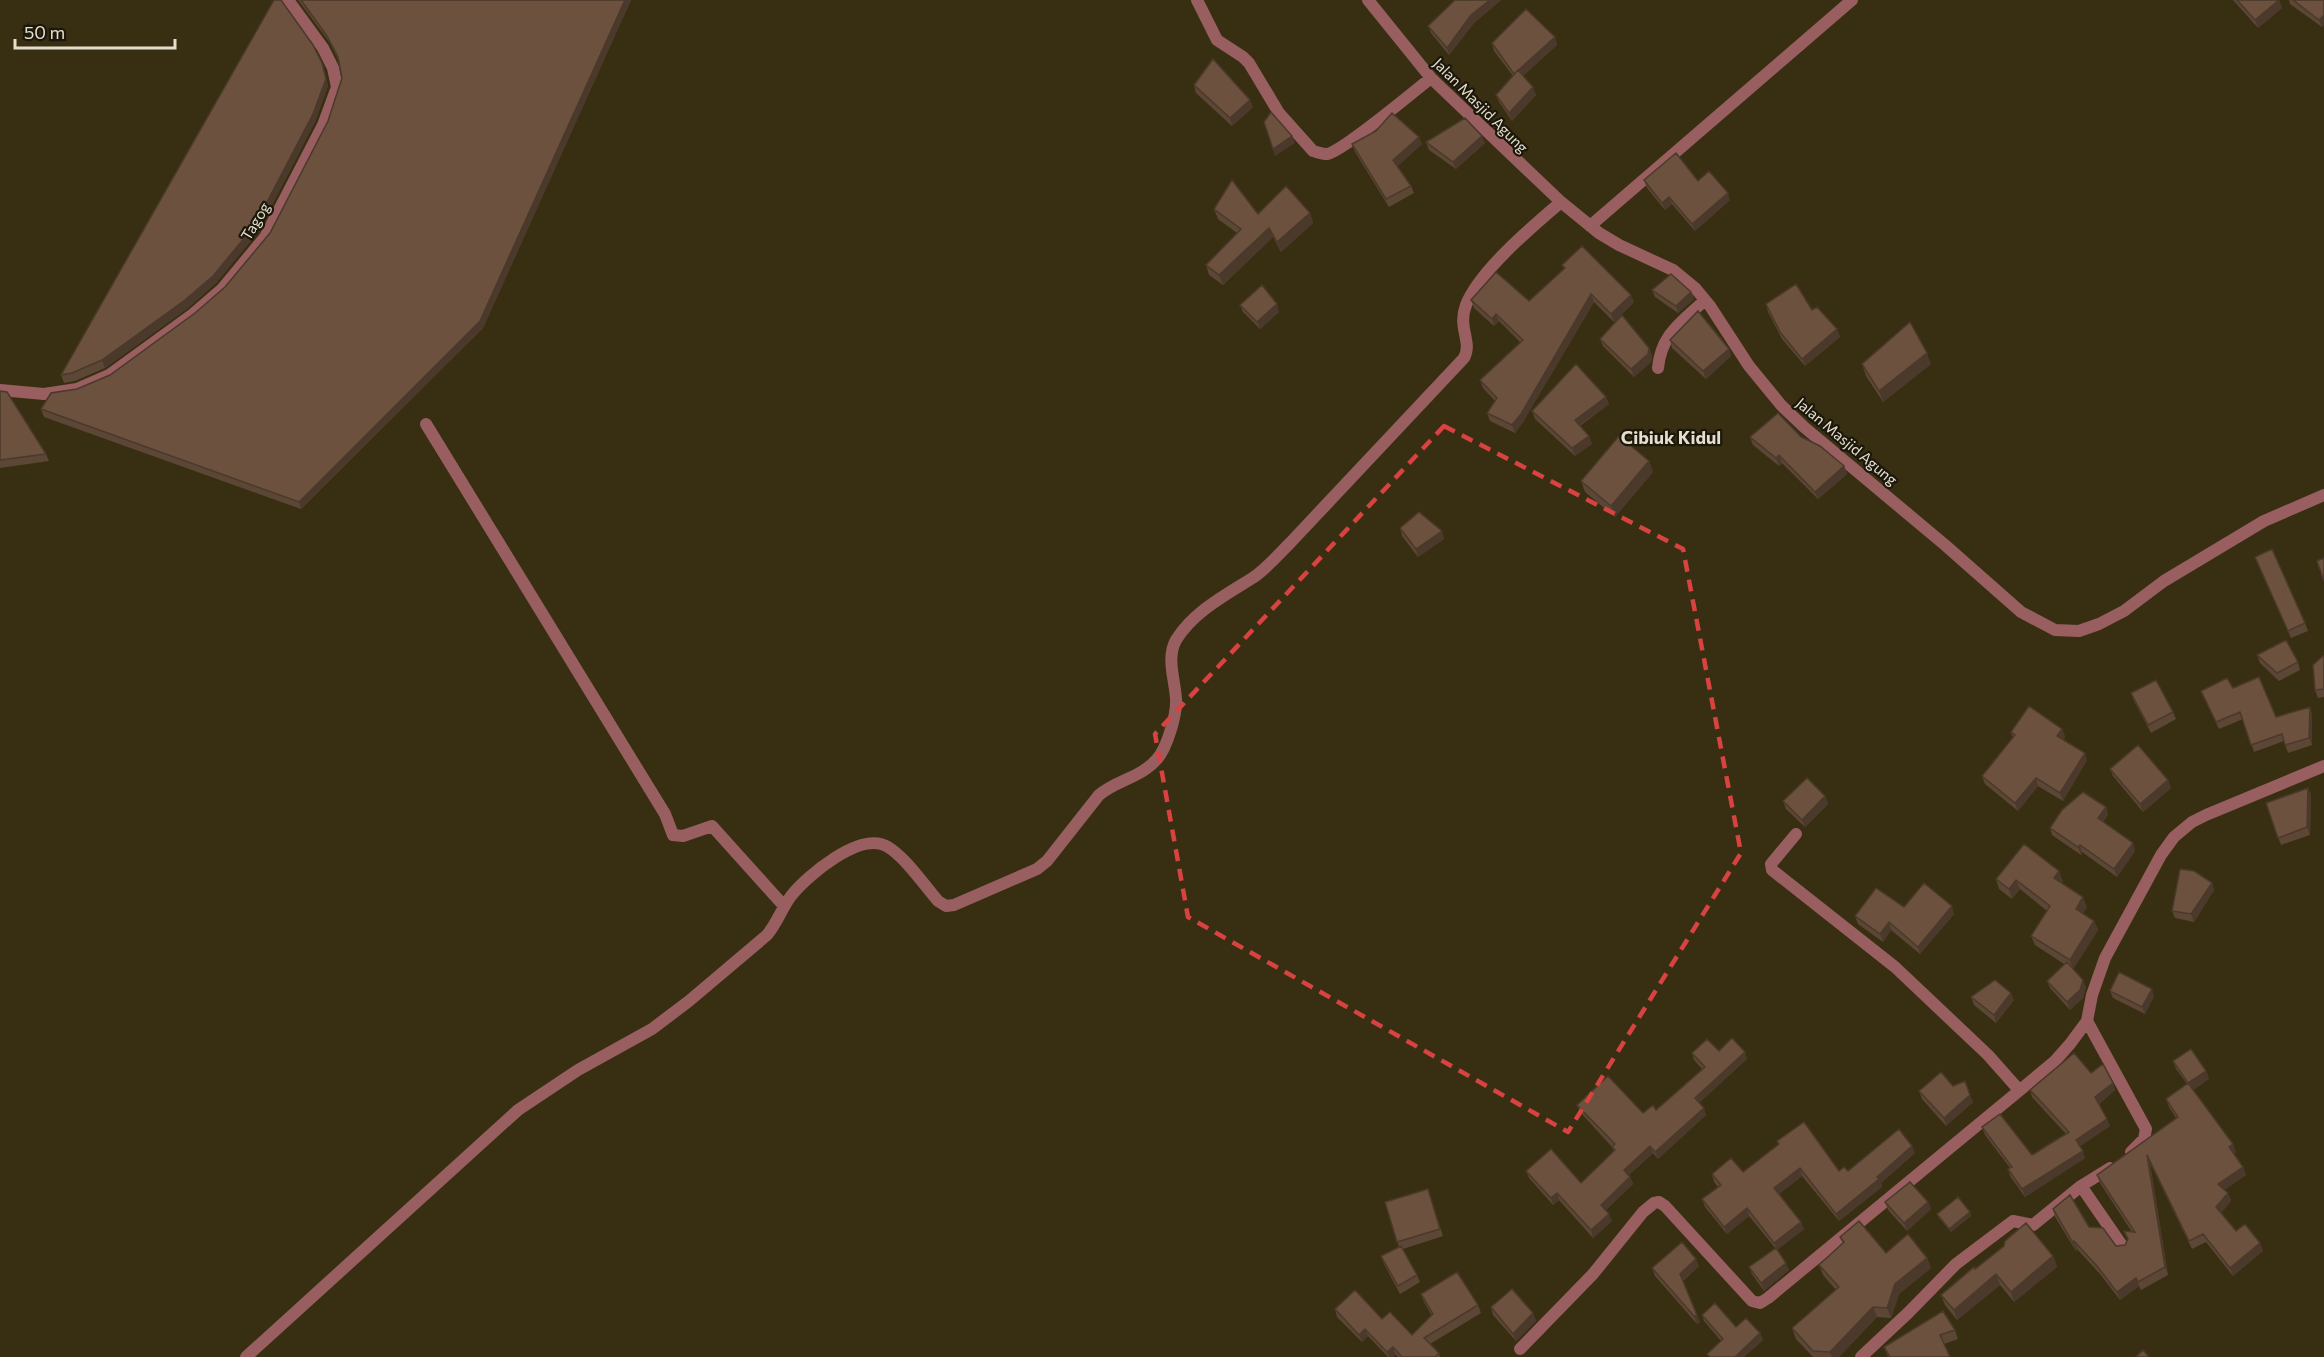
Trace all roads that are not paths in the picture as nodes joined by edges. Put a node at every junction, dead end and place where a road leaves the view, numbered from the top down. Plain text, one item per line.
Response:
1 (288, 0) edge
2 (1197, 0) edge
3 (1368, 0) edge
4 (1852, 0) edge
5 (1431, 78) junction
6 (1561, 202) junction
7 (1590, 226) junction
8 (1705, 300) junction
9 (1658, 368) dead end
10 (0, 390) edge
11 (426, 424) dead end
12 (2324, 495) edge
13 (2324, 766) edge
14 (1796, 834) dead end
15 (784, 906) junction
16 (2087, 1022) junction
17 (2019, 1090) junction
18 (2081, 1186) junction
19 (2123, 1247) edge
20 (1520, 1350) dead end
21 (246, 1357) edge
22 (1861, 1357) edge

1 - 10 street, Tagog
2 - 5 street
3 - 5 street, Jalan Masjid Agung
4 - 7 street
5 - 6 street, Jalan Masjid Agung
6 - 7 street, Jalan Masjid Agung
6 - 15 street
7 - 8 street, Jalan Masjid Agung
8 - 9 street
8 - 12 street, Jalan Masjid Agung
11 - 15 street
13 - 16 street
14 - 17 street
15 - 21 street
16 - 17 street
16 - 18 street
17 - 20 street
18 - 19 street
18 - 22 street

